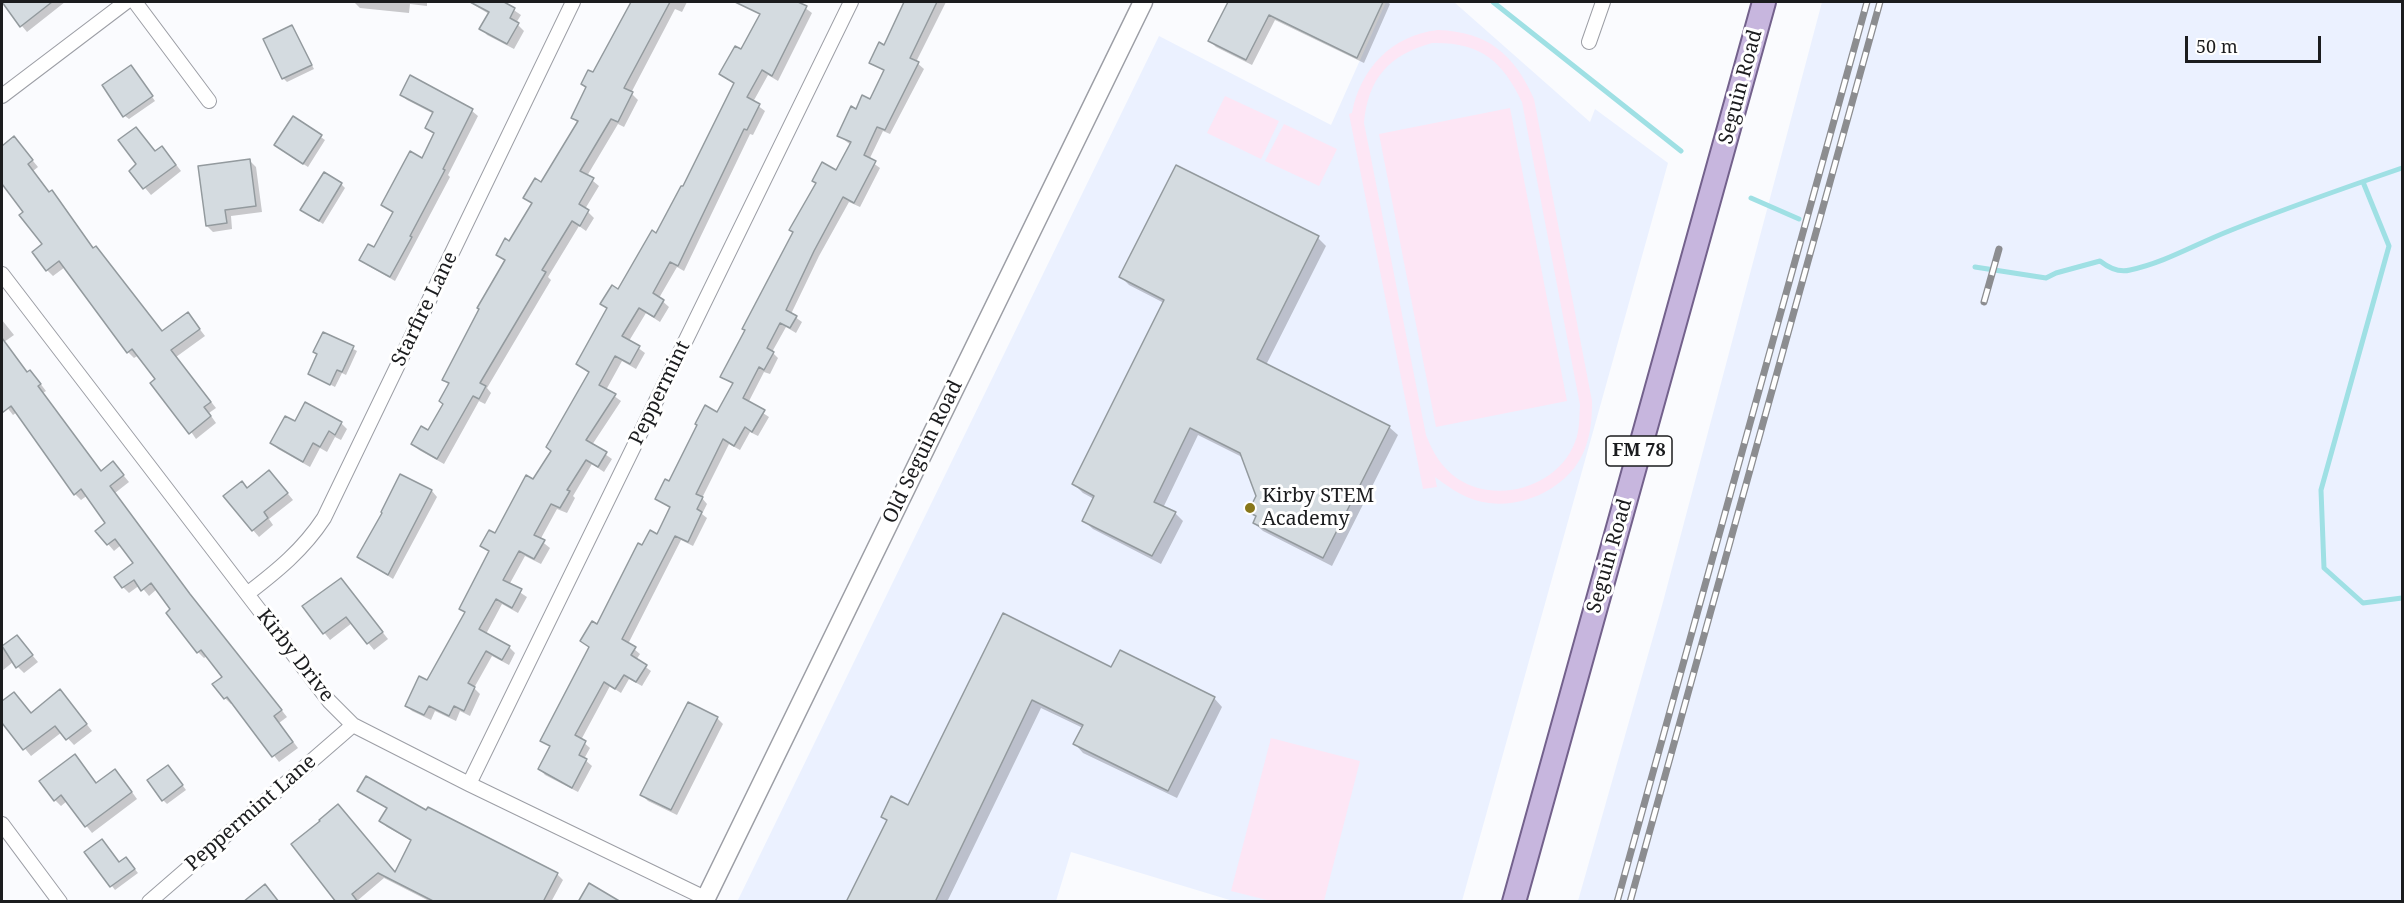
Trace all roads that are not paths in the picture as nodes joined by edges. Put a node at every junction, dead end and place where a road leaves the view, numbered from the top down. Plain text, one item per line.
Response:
1 (126, 2) edge
2 (135, 2) edge
3 (573, 2) edge
4 (851, 2) edge
5 (1143, 2) edge
6 (1603, 2) edge
7 (1764, 2) edge
8 (1588, 42) dead end
9 (2, 96) edge
10 (209, 101) dead end
11 (2, 274) edge
12 (247, 594) junction
13 (353, 725) junction
14 (469, 784) junction
15 (2, 824) edge
16 (705, 900) edge
17 (60, 902) edge
18 (150, 902) edge
19 (1515, 902) edge

1 - 9 street
2 - 10 street
3 - 12 street, Starfire Lane
4 - 14 street, Peppermint
5 - 16 street, Old Seguin Road
6 - 8 street
7 - 19 main road, Seguin Road / FM 78
11 - 12 street, Kirby Drive
12 - 13 street, Kirby Drive
13 - 14 street, Kirby Drive
13 - 18 street, Peppermint Lane
14 - 16 street, Kirby Drive
15 - 17 street

